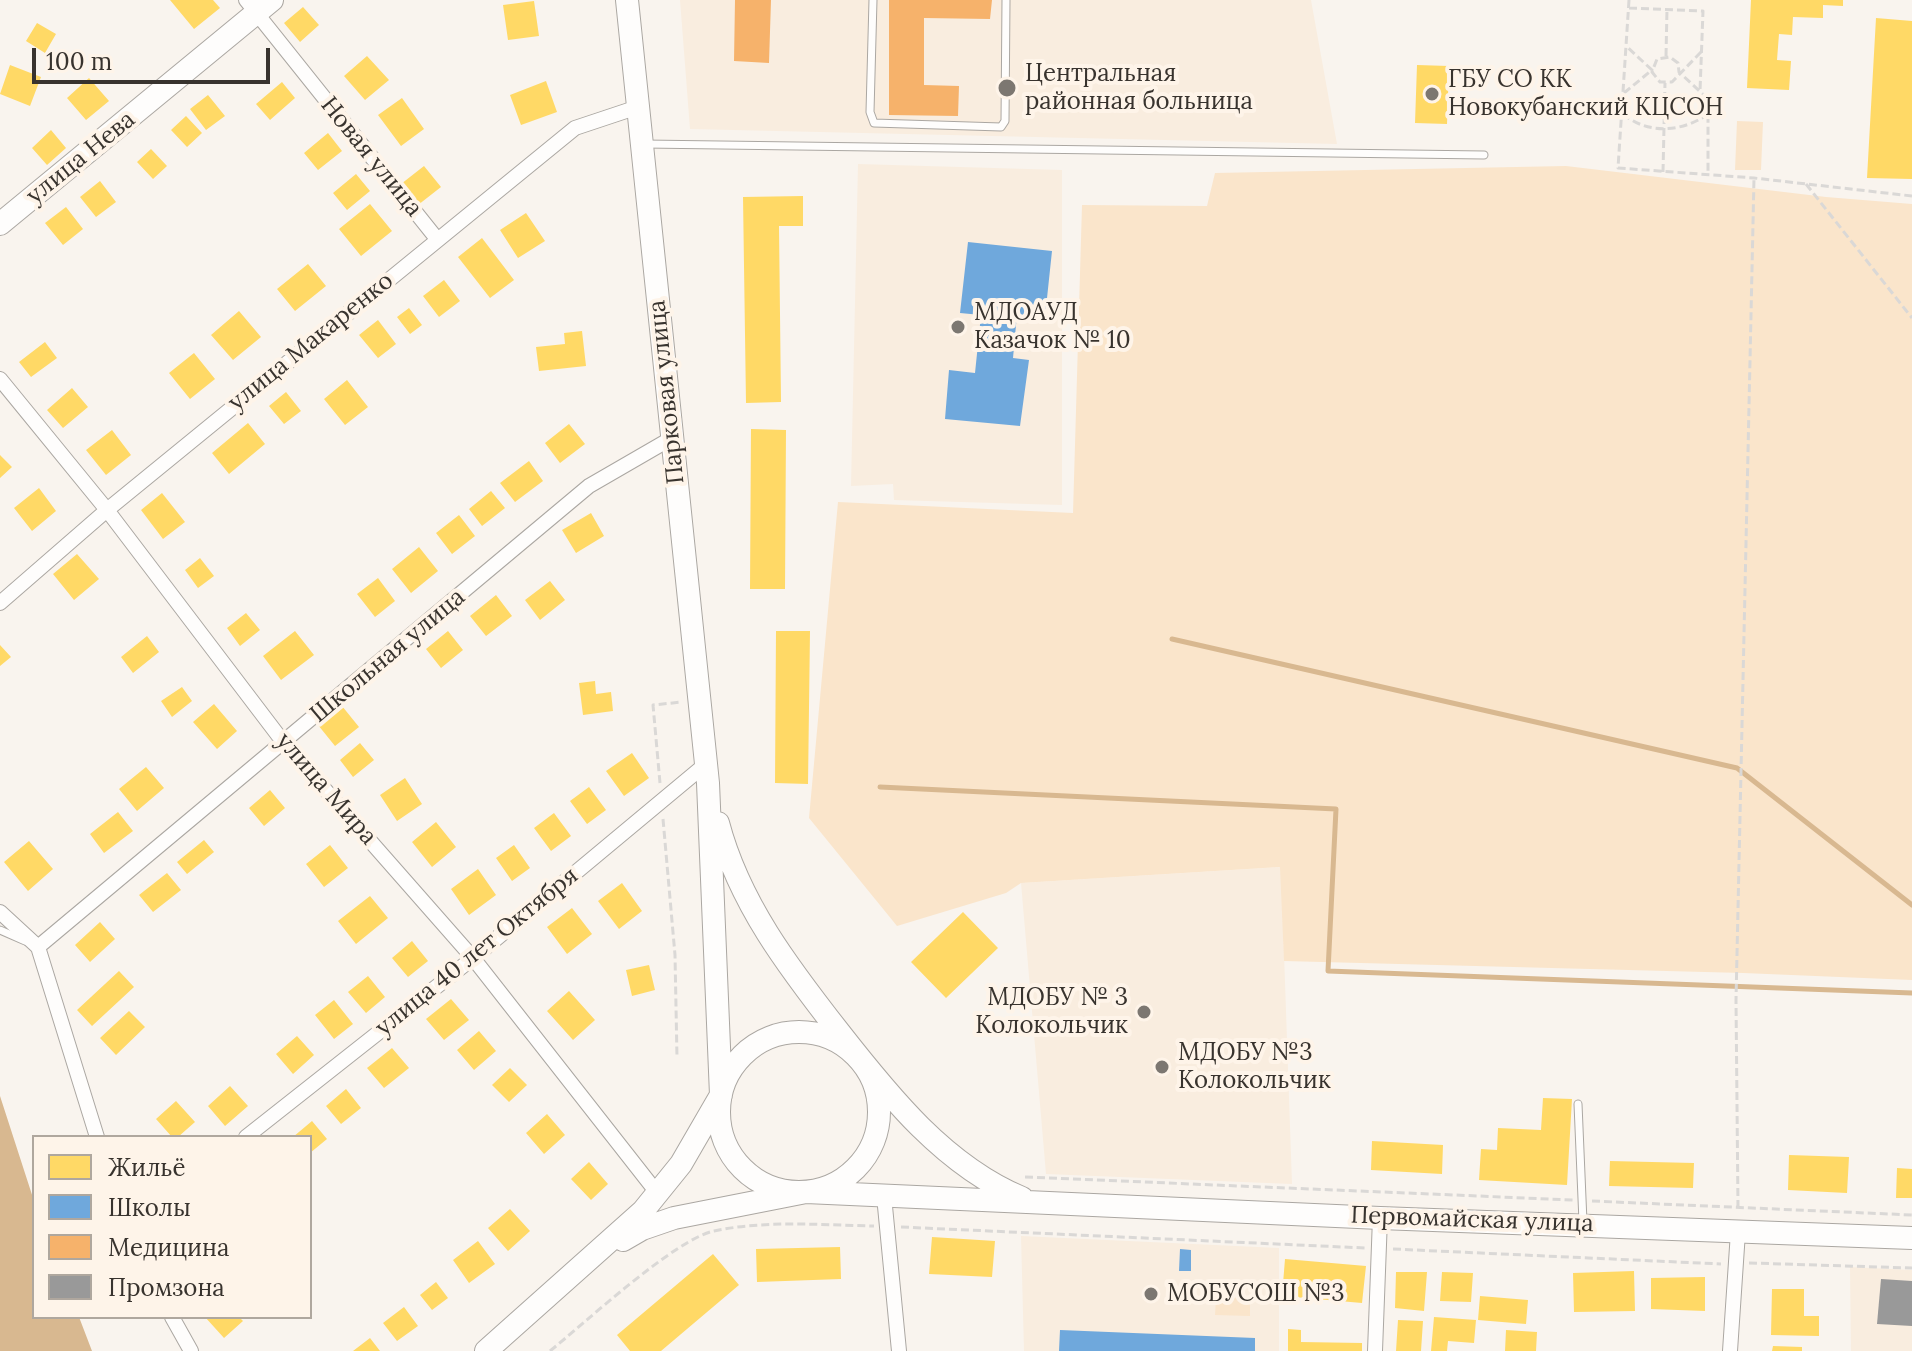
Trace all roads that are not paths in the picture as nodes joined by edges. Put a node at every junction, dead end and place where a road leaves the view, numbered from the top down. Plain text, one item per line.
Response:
1 (627, 0) edge
2 (873, 0) edge
3 (1006, 0) edge
4 (258, 5) edge
5 (638, 107) junction
6 (642, 144) junction
7 (1484, 155) dead end
8 (0, 224) edge
9 (437, 239) junction
10 (0, 379) edge
11 (672, 438) junction
12 (107, 510) junction
13 (0, 603) edge
14 (284, 743) junction
15 (707, 774) junction
16 (0, 912) edge
17 (0, 930) edge
18 (38, 947) junction
19 (473, 958) junction
20 (862, 1062) junction
21 (721, 1095) junction
22 (1578, 1104) dead end
23 (96, 1135) edge
24 (249, 1135) edge
25 (806, 1192) junction
26 (658, 1194) junction
27 (884, 1196) junction
28 (1032, 1202) junction
29 (1380, 1218) junction
30 (1584, 1224) junction
31 (1738, 1232) junction
32 (1912, 1238) edge
33 (591, 1258) junction
34 (173, 1319) edge
35 (191, 1351) edge
36 (486, 1351) edge
37 (899, 1351) edge
38 (1375, 1351) edge
39 (1730, 1351) edge

1 - 5 main road, Парковая улица
2 - 3 lane
4 - 8 main road, улица Нева
4 - 9 street, Новая улица
5 - 6 main road, Парковая улица
5 - 9 street, улица Макаренко
6 - 7 lane
6 - 11 main road, Парковая улица
9 - 12 street, улица Макаренко
10 - 12 street, улица Мира
11 - 14 street, Школьная улица
11 - 15 main road, Парковая улица
12 - 13 street, улица Макаренко
12 - 14 street, улица Мира
14 - 18 street, Школьная улица
14 - 19 street, улица Мира
15 - 19 street, улица 40 лет Октября
15 - 20 main road, Парковая улица
15 - 21 main road, Парковая улица
16 - 18 street
17 - 18 lane
18 - 23 street
19 - 24 street, улица 40 лет Октября
19 - 26 street, улица Мира
20 - 21 main road
20 - 25 main road
20 - 28 main road, Первомайская улица
21 - 25 main road
21 - 26 main road, Первомайская улица
22 - 30 lane
25 - 27 main road, Первомайская улица
25 - 33 main road, Первомайская улица
26 - 33 main road, Первомайская улица
27 - 28 main road, Первомайская улица
27 - 37 street
28 - 29 main road, Первомайская улица
29 - 30 main road, Первомайская улица
29 - 38 street
30 - 31 main road, Первомайская улица
31 - 32 main road, Первомайская улица
31 - 39 street
33 - 36 main road, Первомайская улица
34 - 35 street

